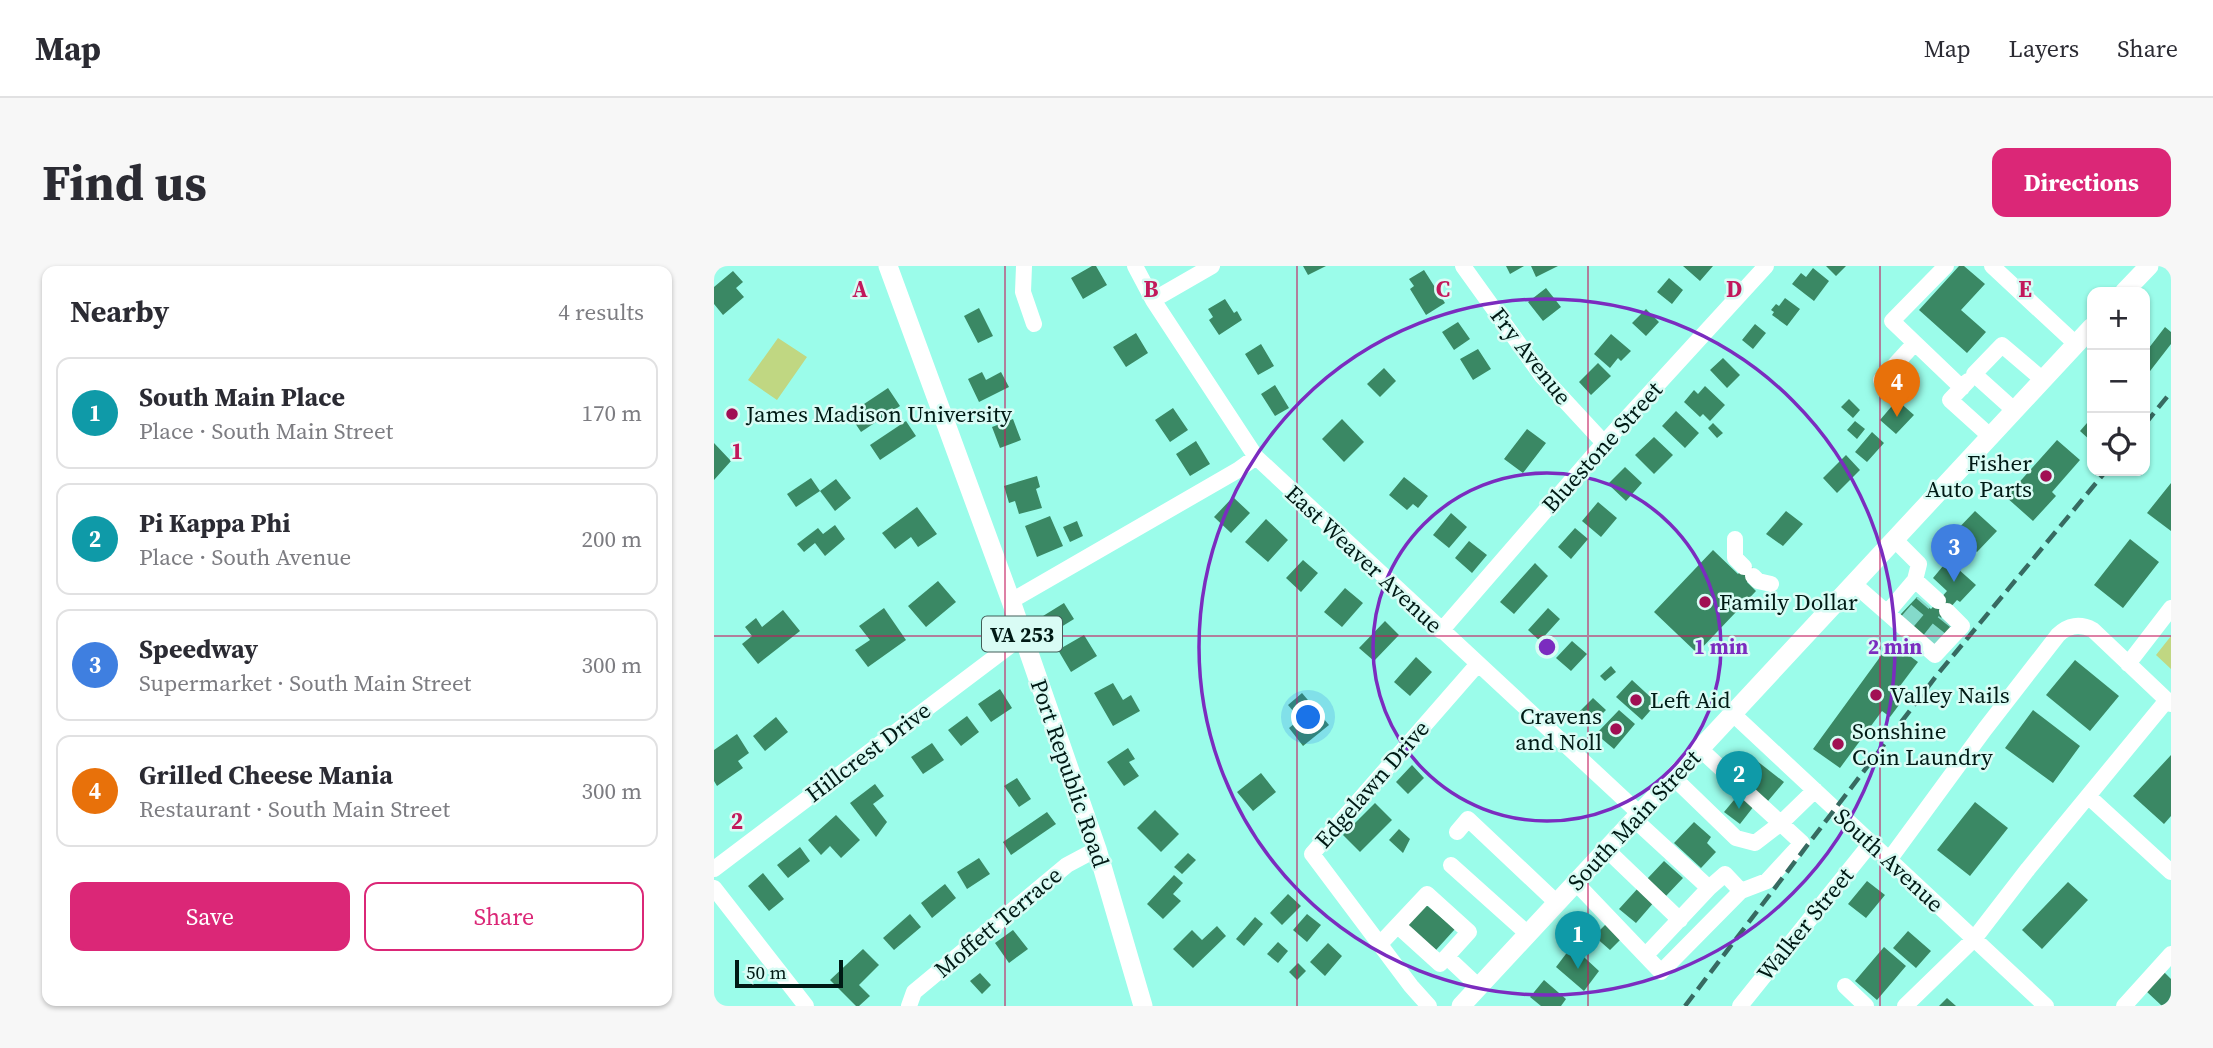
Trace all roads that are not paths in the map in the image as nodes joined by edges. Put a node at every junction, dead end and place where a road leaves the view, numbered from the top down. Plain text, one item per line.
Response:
1 (888, 266) edge
2 (1024, 266) edge
3 (1135, 266) edge
4 (1212, 266) edge
5 (1463, 266) edge
6 (1766, 266) edge
7 (1946, 266) edge
8 (1992, 266) edge
9 (2149, 266) edge
10 (2129, 287) edge
11 (1153, 300) junction
12 (1034, 324) dead end
13 (2087, 333) edge
14 (1914, 344) junction
15 (2077, 344) junction
16 (1975, 374) junction
17 (1881, 380) dead end
18 (2043, 380) junction
19 (1962, 388) junction
20 (2014, 410) junction
21 (1991, 437) junction
22 (1604, 443) junction
23 (1256, 457) junction
24 (1735, 539) dead end
25 (1895, 540) junction
26 (1915, 580) junction
27 (1771, 584) dead end
28 (1854, 584) junction
29 (1011, 601) junction
30 (2171, 608) edge
31 (1887, 613) junction
32 (1441, 631) junction
33 (1023, 636) junction
34 (2128, 664) junction
35 (1477, 665) junction
36 (2169, 702) edge
37 (1733, 714) junction
38 (1700, 750) junction
39 (1674, 778) junction
40 (1815, 790) junction
41 (2088, 796) junction
42 (1637, 817) junction
43 (1781, 823) junction
44 (1457, 832) dead end
45 (1871, 843) junction
46 (1097, 849) junction
47 (1607, 850) junction
48 (1889, 860) junction
49 (1451, 865) dead end
50 (714, 869) edge
51 (2171, 872) edge
52 (1576, 883) junction
53 (714, 888) edge
54 (1709, 888) junction
55 (1741, 891) junction
56 (1557, 903) junction
57 (1680, 920) junction
58 (1398, 926) junction
59 (1528, 934) junction
60 (1974, 939) junction
61 (1380, 944) junction
62 (2171, 954) edge
63 (1646, 955) junction
64 (1447, 957) junction
65 (1845, 986) dead end
66 (1479, 987) junction
67 (806, 1006) edge
68 (908, 1006) edge
69 (1143, 1006) edge
70 (1429, 1006) edge
71 (1461, 1006) edge
72 (1740, 1006) edge
73 (1867, 1006) edge
74 (1905, 1006) edge
75 (2046, 1006) edge
76 (2124, 1006) edge

1 - 29 main road, Port Republic Road / VA 253
2 - 12 street
3 - 11 street, East Weaver Avenue
4 - 11 street
5 - 22 street, Fry Avenue
6 - 22 street, Bluestone Street
7 - 14 street
8 - 15 street
9 - 10 main road
11 - 23 street, East Weaver Avenue
13 - 15 main road, South Main Street
14 - 17 street
14 - 19 street
15 - 18 main road, South Main Street
16 - 18 street
16 - 19 street
16 - 20 street
18 - 20 main road, South Main Street
19 - 21 street
20 - 21 main road, South Main Street
21 - 25 main road, South Main Street
22 - 32 street, Bluestone Street
23 - 29 street
23 - 32 street, East Weaver Avenue
24 - 27 street
25 - 26 street
25 - 28 main road, South Main Street
26 - 31 street
26 - 31 street
28 - 31 street
28 - 37 main road, South Main Street
29 - 33 main road, Port Republic Road / VA 253
30 - 34 street
32 - 35 street, East Weaver Avenue
33 - 46 main road, Port Republic Road / VA 253
33 - 50 street, Hillcrest Drive
34 - 36 street
34 - 48 street
35 - 42 street, East Weaver Avenue
35 - 61 street, Edgelawn Drive
36 - 41 street
37 - 38 main road, South Main Street
37 - 40 street, South Avenue
38 - 39 main road, South Main Street
38 - 43 street
39 - 42 main road, South Main Street
39 - 43 street
40 - 43 street
40 - 45 street, South Avenue
41 - 51 street
41 - 60 street
42 - 47 main road, South Main Street
42 - 54 street, East Weaver Avenue
43 - 55 street
44 - 56 street
45 - 48 street, South Avenue
45 - 72 street, Walker Street
46 - 68 street, Moffett Terrace
46 - 69 main road, Port Republic Road / VA 253
47 - 52 main road, South Main Street
47 - 57 street
48 - 60 street, South Avenue
49 - 59 street
52 - 56 main road, South Main Street
52 - 63 street
53 - 67 street
54 - 55 street
54 - 57 street
55 - 63 street
56 - 59 main road, South Main Street
57 - 63 street
58 - 61 street
58 - 64 street
58 - 64 street
59 - 66 main road, South Main Street
60 - 74 street
60 - 75 street, South Avenue
61 - 70 street, Edgelawn Drive
62 - 76 street
64 - 66 street
65 - 73 street
66 - 71 main road, South Main Street

